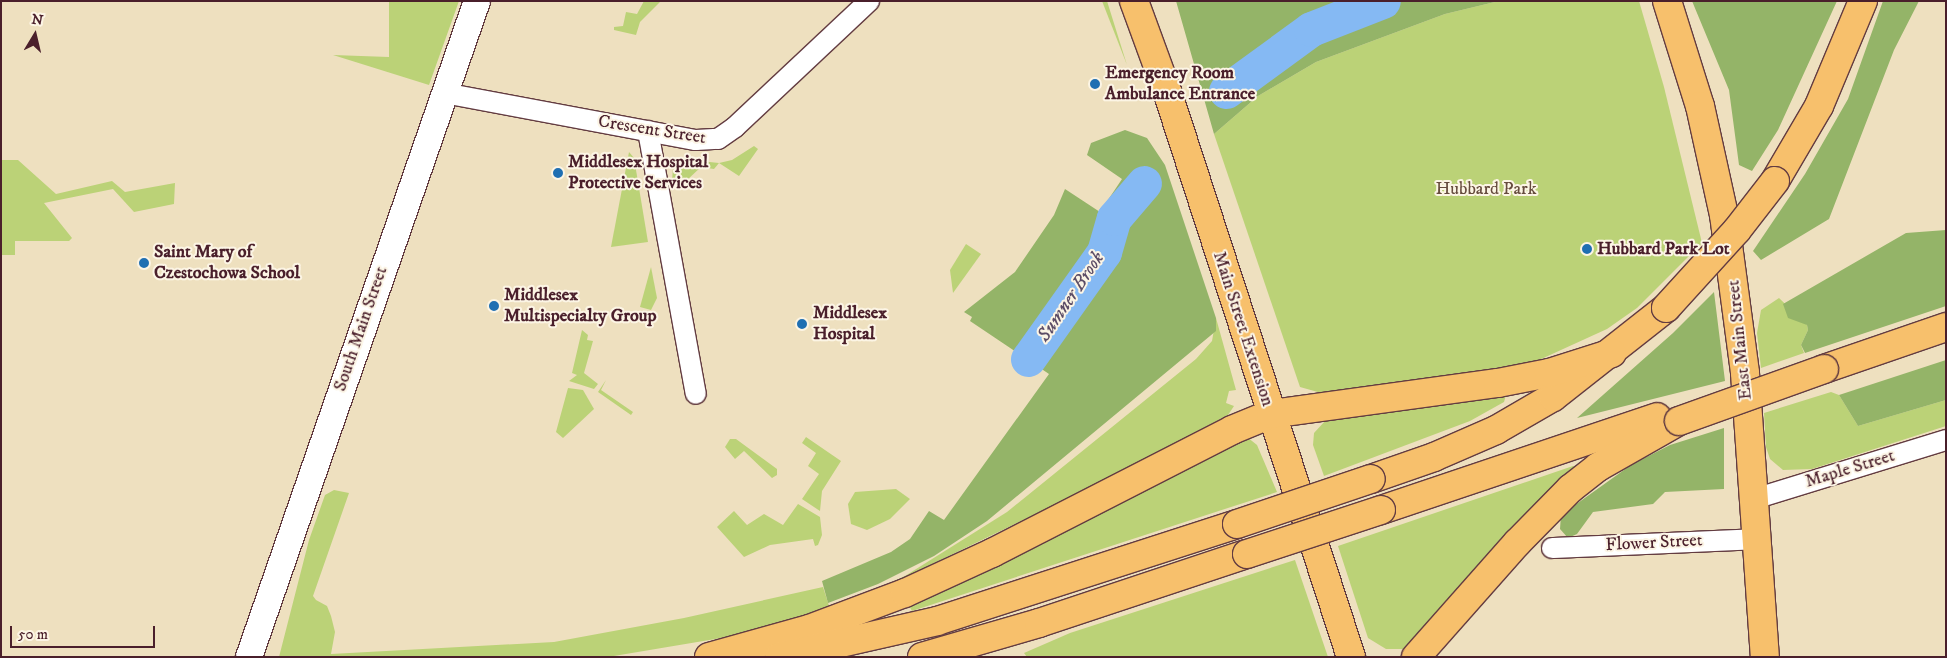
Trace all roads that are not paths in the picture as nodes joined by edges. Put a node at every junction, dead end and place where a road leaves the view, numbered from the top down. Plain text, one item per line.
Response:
1 (477, 1) edge
2 (869, 1) edge
3 (1134, 1) edge
4 (1863, 1) edge
5 (1668, 5) edge
6 (444, 93) junction
7 (648, 131) junction
8 (1946, 327) edge
9 (1933, 335) edge
10 (1612, 353) junction
11 (696, 394) dead end
12 (1271, 414) junction
13 (1679, 416) junction
14 (1946, 440) edge
15 (1754, 498) junction
16 (1756, 539) junction
17 (1552, 548) dead end
18 (249, 657) edge
19 (709, 657) edge
20 (779, 657) edge
21 (922, 657) edge
22 (1352, 657) edge
23 (1416, 657) edge
24 (1765, 657) edge

1 - 6 street, South Main Street
2 - 7 street, Crescent Street
3 - 12 main road, Main Street Extension
4 - 10 main road, bridge
5 - 15 main road, East Main Street
6 - 7 street, Crescent Street
6 - 18 street, South Main Street
7 - 11 street
8 - 9 main road
9 - 13 main road, bridge
10 - 12 main road
10 - 20 main road, bridge
12 - 19 main road
12 - 22 main road, Main Street Extension
13 - 21 main road, bridge
13 - 23 main road
14 - 15 street, Maple Street
15 - 16 main road, East Main Street
16 - 17 street, Flower Street
16 - 24 main road, East Main Street

